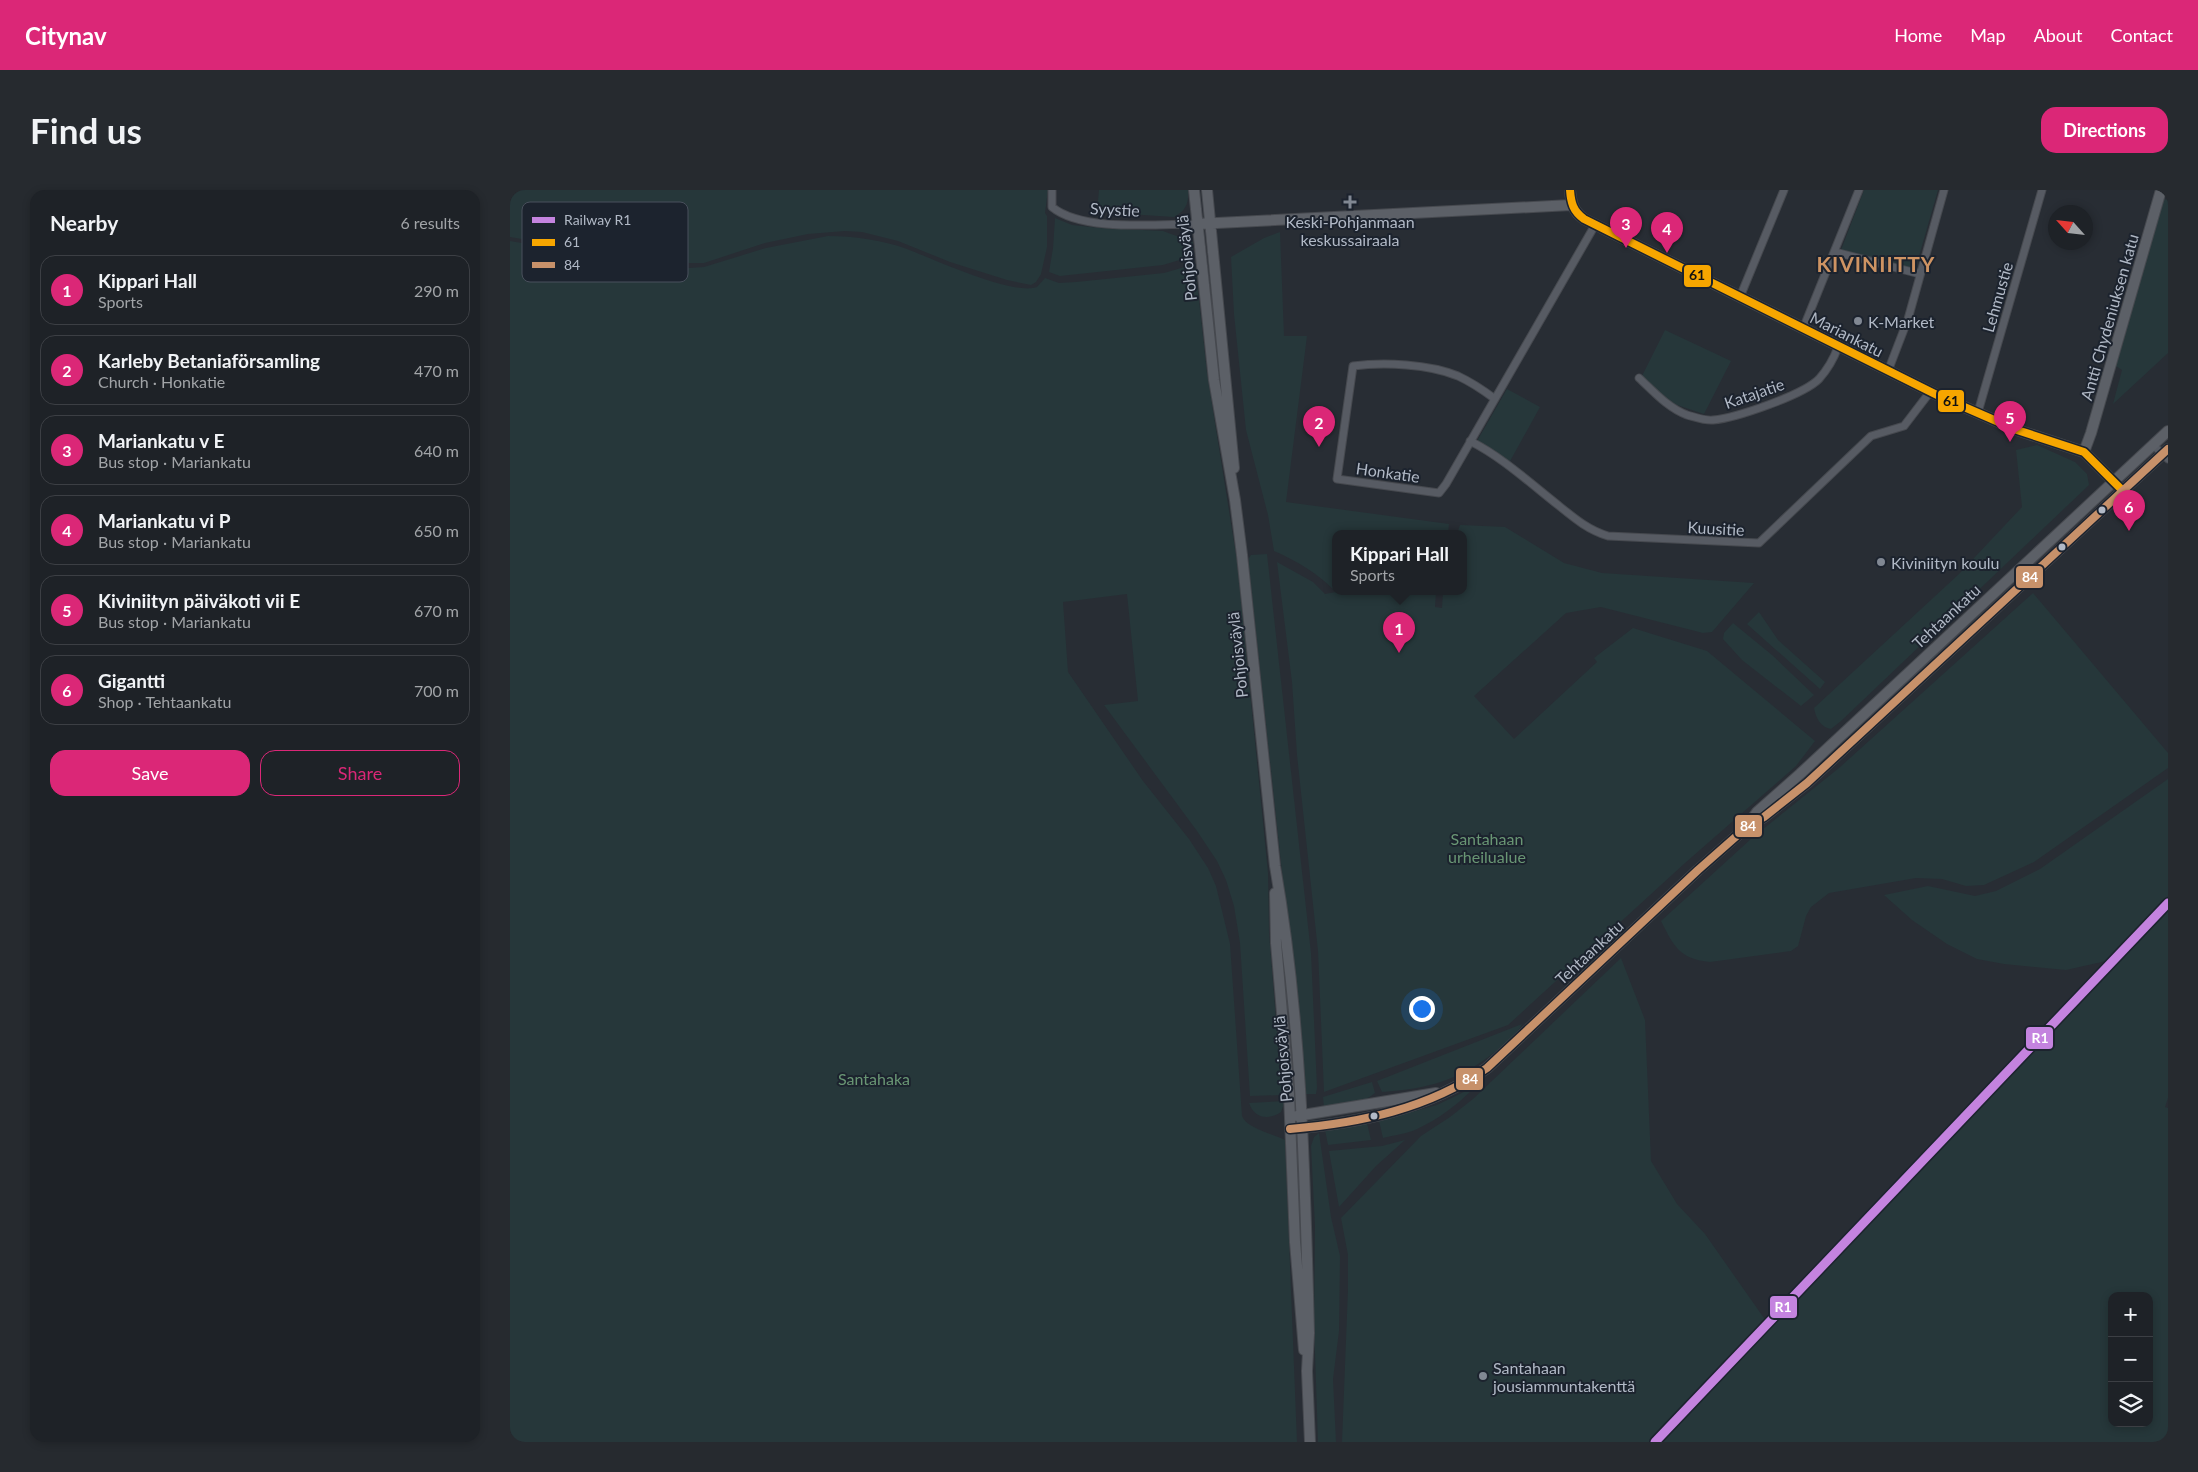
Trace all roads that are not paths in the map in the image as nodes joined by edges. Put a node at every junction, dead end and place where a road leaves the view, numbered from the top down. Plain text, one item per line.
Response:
1 (1052, 190) edge
2 (1194, 190) edge
3 (1207, 190) edge
4 (1570, 190) edge
5 (1784, 190) edge
6 (1859, 190) edge
7 (1944, 190) edge
8 (2042, 190) edge
9 (2161, 190) edge
10 (1571, 205) junction
11 (1197, 224) junction
12 (1209, 224) junction
13 (1595, 224) junction
14 (1835, 252) junction
15 (1920, 274) junction
16 (1740, 297) junction
17 (1803, 329) junction
18 (1838, 347) junction
19 (1888, 371) junction
20 (1639, 378) dead end
21 (1930, 392) junction
22 (1494, 399) junction
23 (1978, 412) junction
24 (2168, 431) edge
25 (1470, 441) junction
26 (2154, 445) junction
27 (2084, 452) junction
28 (2166, 454) edge
29 (2114, 480) junction
30 (2123, 490) junction
31 (1235, 500) junction
32 (1748, 826) junction
33 (1275, 866) junction
34 (1444, 1092) junction
35 (1302, 1115) junction
36 (1290, 1117) junction
37 (1303, 1128) junction
38 (1290, 1129) junction
39 (1307, 1371) junction
40 (1310, 1442) edge

1 - 11 street, Syystie
2 - 11 main road, Pohjoisväylä
3 - 12 main road, Pohjoisväylä
4 - 10 main road
5 - 16 street
6 - 14 street
7 - 15 street
8 - 23 street, Lehmustie
9 - 27 main road, Antti Chydeniuksen katu
10 - 12 main road
10 - 13 main road, Mariankatu
11 - 12 main road
11 - 31 main road, Pohjoisväylä
12 - 31 main road, Pohjoisväylä
13 - 16 main road, Mariankatu
13 - 22 street, Honkatie
14 - 15 street
14 - 17 street
15 - 19 street
16 - 17 main road, Mariankatu
17 - 18 main road, Mariankatu
18 - 19 main road, Mariankatu
18 - 20 street, Katajatie
19 - 21 main road, Mariankatu
21 - 23 main road, Mariankatu
21 - 25 street, Kuusitie
22 - 25 street, Honkatie
22 - 25 street, Honkatie
23 - 27 main road, Mariankatu
24 - 26 main road, Tehtaankatu
26 - 28 street
26 - 29 main road, Tehtaankatu
27 - 29 main road, Mariankatu
28 - 30 main road, Tehtaankatu
29 - 30 main road, Mariankatu
29 - 32 main road, Tehtaankatu
30 - 32 main road, Tehtaankatu
31 - 33 main road, Pohjoisväylä
32 - 34 main road, Tehtaankatu
33 - 35 main road, Pohjoisväylä
33 - 36 main road, Pohjoisväylä
34 - 35 main road, Tehtaankatu
34 - 37 main road, Tehtaankatu
35 - 36 main road, Tehtaankatu
35 - 37 main road, Pohjoisväylä
36 - 38 main road, Pohjoisväylä
37 - 38 main road, Tehtaankatu
37 - 39 main road, Pohjoisväylä
38 - 39 main road, Pohjoisväylä
39 - 40 main road, Pohjoisväylä

